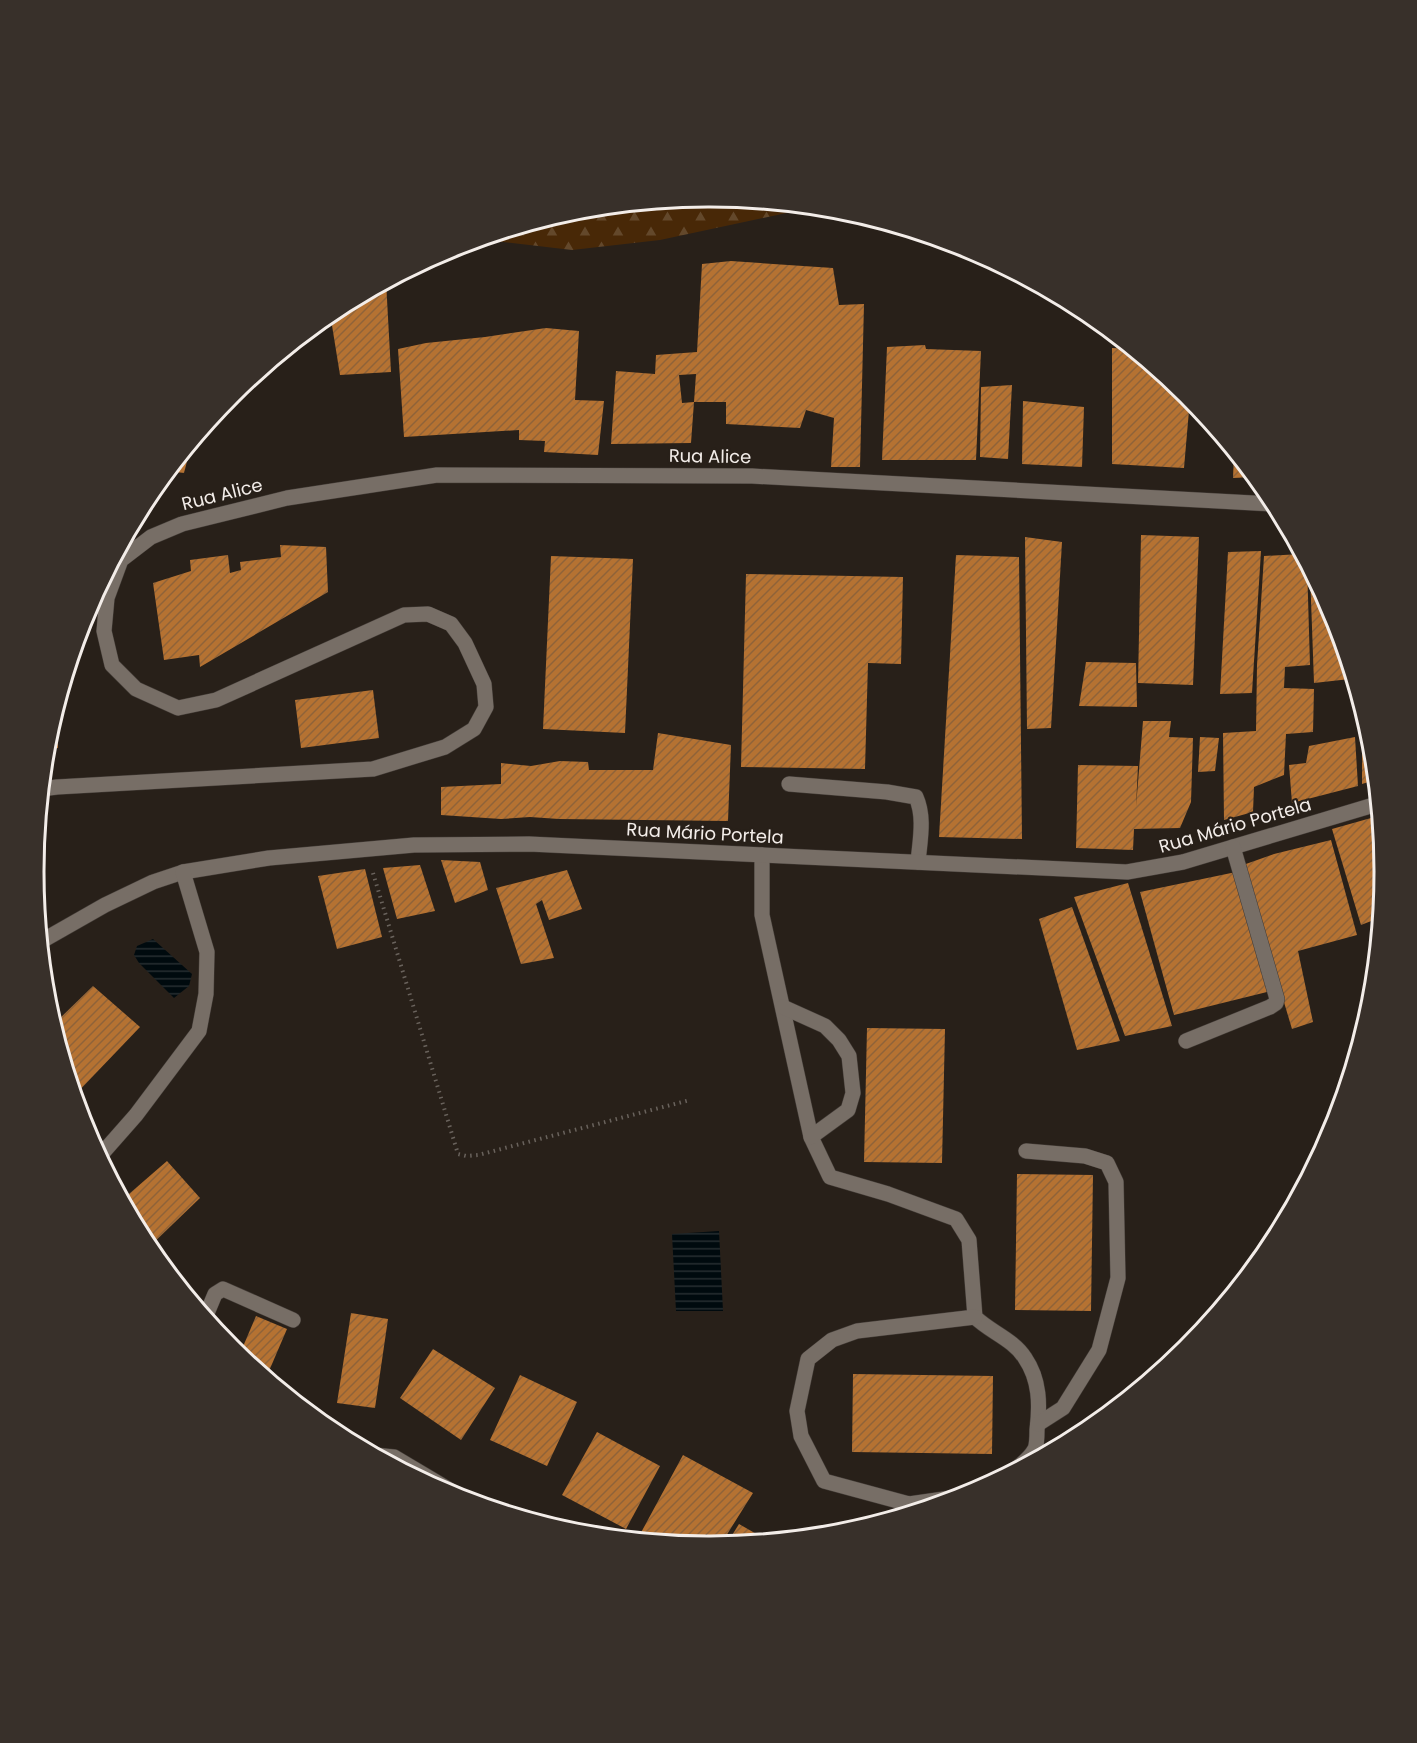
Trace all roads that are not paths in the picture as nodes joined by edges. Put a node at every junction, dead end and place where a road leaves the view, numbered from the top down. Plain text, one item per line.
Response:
1 (1262, 503) edge
2 (122, 559) edge
3 (120, 562) edge
4 (789, 784) dead end
5 (49, 788) edge
6 (1370, 806) edge
7 (1233, 847) junction
8 (762, 855) junction
9 (918, 862) junction
10 (183, 872) junction
11 (47, 938) edge
12 (783, 1007) junction
13 (1186, 1041) dead end
14 (812, 1137) junction
15 (105, 1150) edge
16 (1026, 1150) dead end
17 (209, 1309) edge
18 (975, 1317) junction
19 (293, 1320) dead end
20 (1038, 1424) junction
21 (1032, 1452) edge
22 (915, 1503) edge

1 - 2 street, Rua Alice
3 - 5 street, Rua Alice
4 - 9 street
6 - 7 street, Rua Mário Portela
7 - 9 street, Rua Mário Portela
7 - 13 street
8 - 9 street, Rua Mário Portela
8 - 10 street, Rua Mário Portela
8 - 12 street
10 - 11 street, Rua Mário Portela
10 - 15 street
12 - 14 street
12 - 14 street
14 - 18 street
16 - 20 street
17 - 19 street
18 - 20 street
18 - 22 street
20 - 21 street

